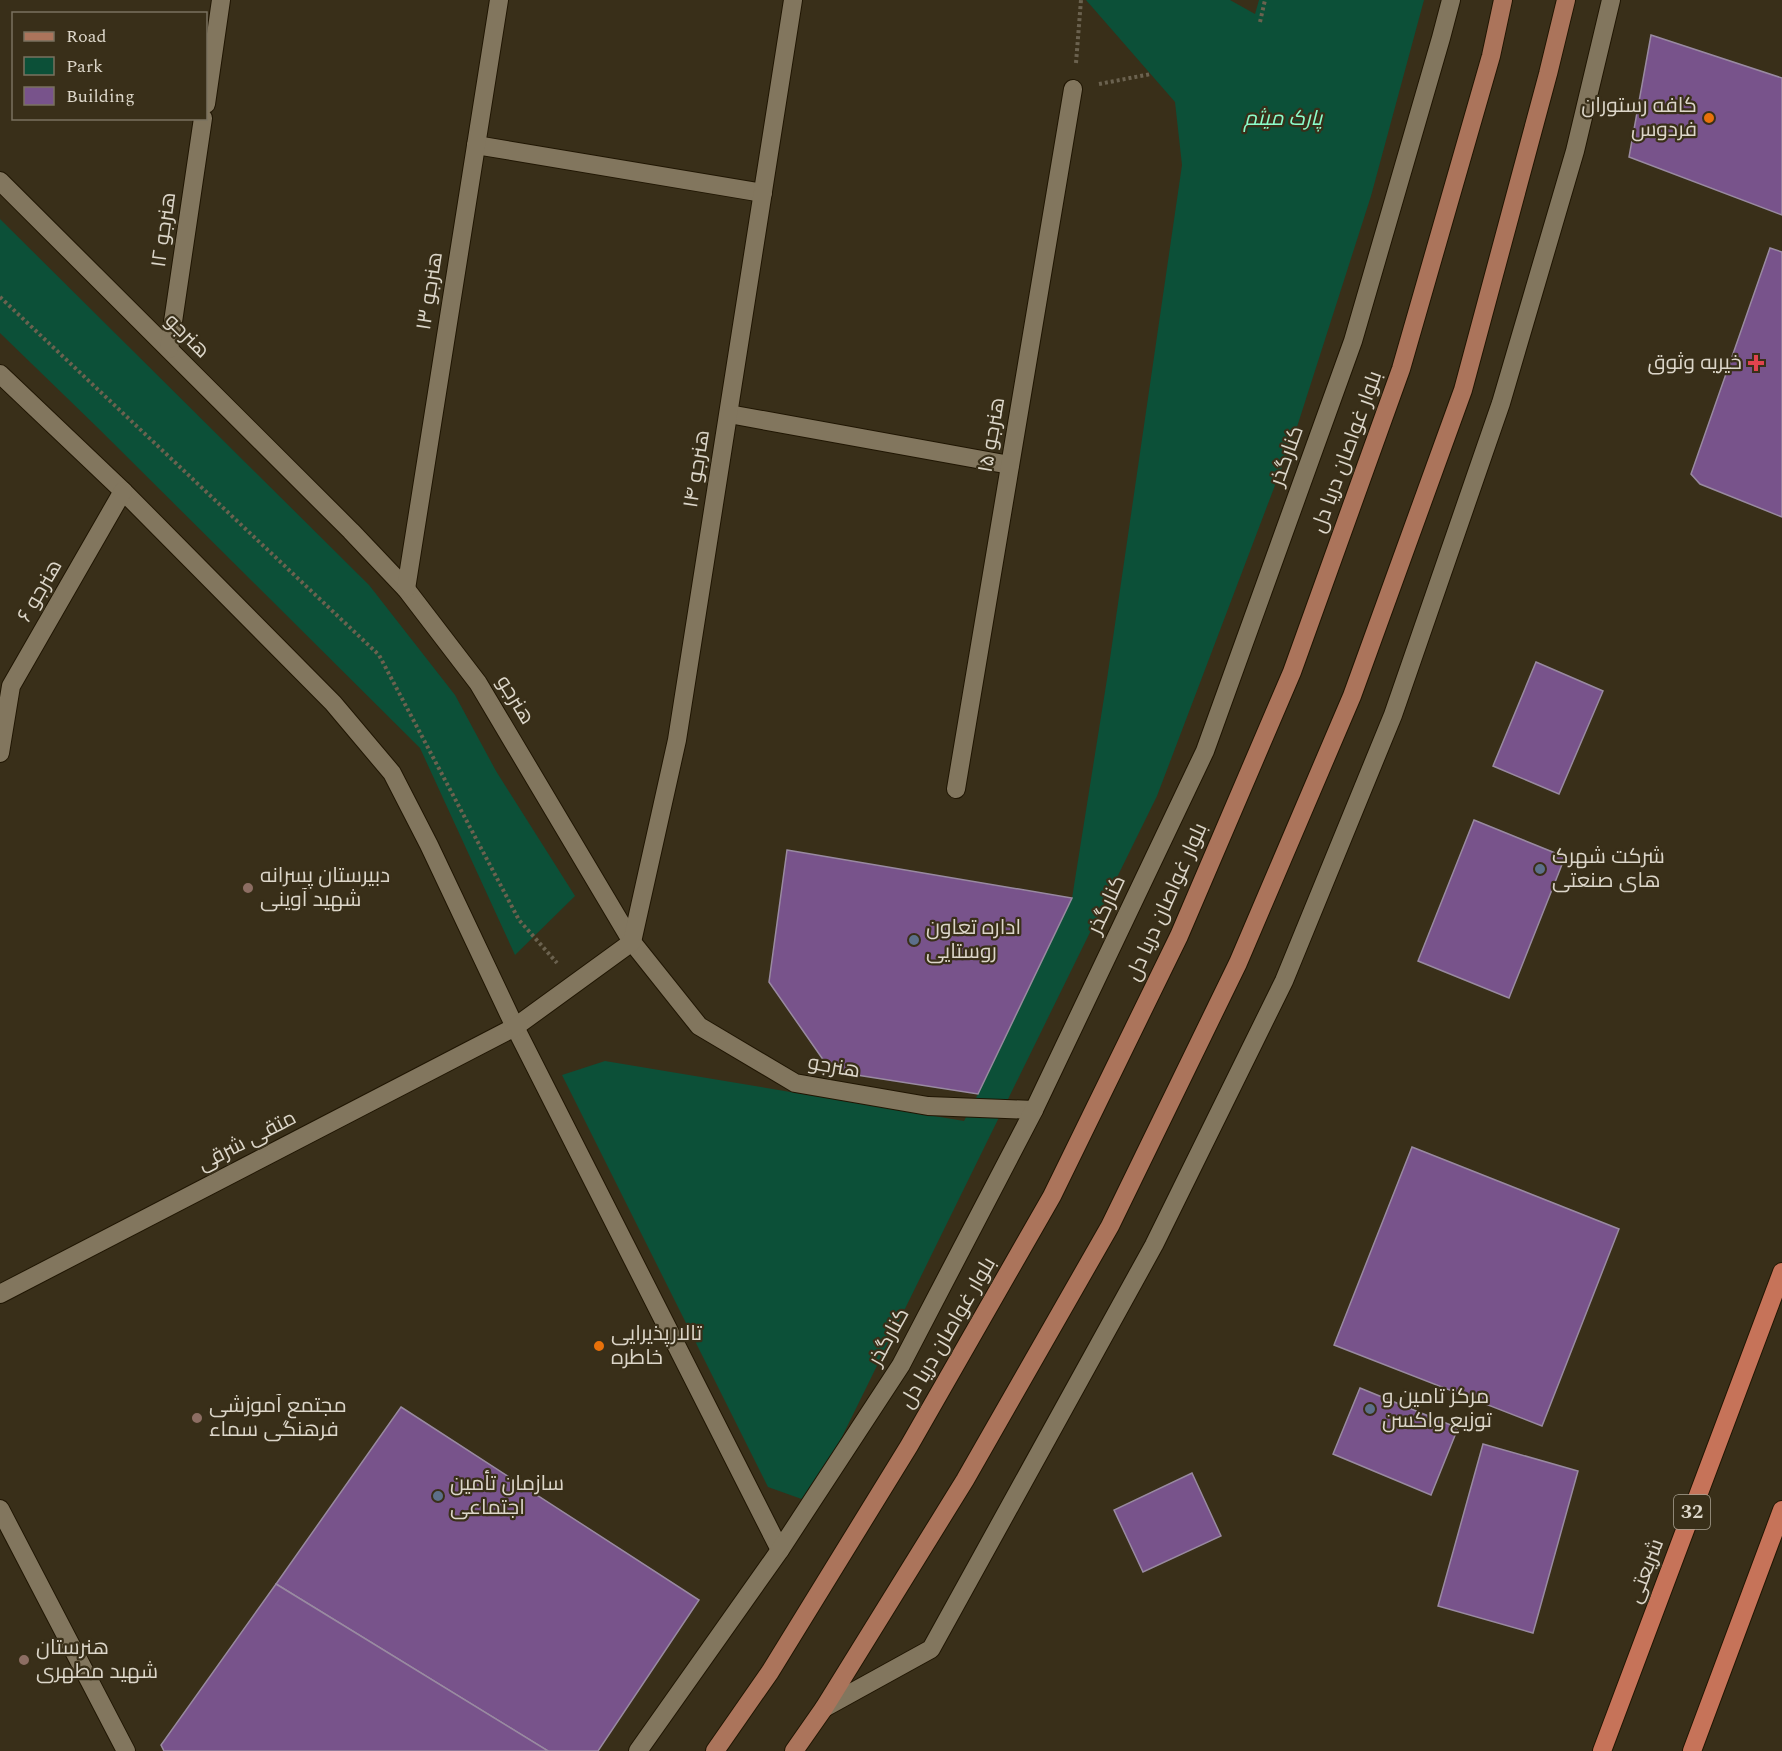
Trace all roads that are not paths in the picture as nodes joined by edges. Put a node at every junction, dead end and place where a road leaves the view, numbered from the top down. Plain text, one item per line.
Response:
1 (221, 0) edge
2 (499, 0) edge
3 (793, 0) edge
4 (1451, 0) edge
5 (1503, 0) edge
6 (1566, 0) edge
7 (1611, 0) edge
8 (1073, 89) road end
9 (207, 97) edge
10 (203, 120) edge
11 (476, 145) junction
12 (0, 180) edge
13 (763, 193) junction
14 (169, 349) junction
15 (0, 374) edge
16 (729, 414) junction
17 (1010, 465) junction
18 (123, 491) junction
19 (406, 589) junction
20 (0, 753) edge
21 (956, 789) dead end
22 (632, 942) junction
23 (515, 1028) junction
24 (1034, 1110) junction
25 (1782, 1272) edge
26 (0, 1294) edge
27 (0, 1509) edge
28 (1782, 1510) edge
29 (780, 1550) junction
30 (824, 1708) junction
31 (126, 1751) edge
32 (638, 1751) edge
33 (715, 1751) edge
34 (794, 1751) edge
35 (1602, 1751) edge
36 (1692, 1751) edge

1 - 9 street
2 - 11 street, هنرجو ۱۳
3 - 13 street, هنرجو ۱۴
4 - 24 street, کنارگذر
5 - 33 main road, بلوار غواصان دریا دل
6 - 30 main road
7 - 30 street
8 - 17 street, هنرجو ۱۵
10 - 14 street, هنرجو ۱۲
11 - 13 street
11 - 19 street, هنرجو ۱۳
12 - 14 street, هنرجو
13 - 16 street, هنرجو ۱۴
14 - 19 street, هنرجو
15 - 18 street
16 - 17 street
16 - 22 street, هنرجو ۱۴
17 - 21 street, هنرجو ۱۵
18 - 20 street, هنرجو ۶
18 - 23 street
19 - 22 street, هنرجو
22 - 23 street, متقی شرقی
22 - 24 street, هنرجو
23 - 26 street, متقی شرقی
23 - 29 street
24 - 29 street, کنارگذر
25 - 35 highway, شریعتی / 32
27 - 31 street
28 - 36 highway
29 - 32 street, کنارگذر
30 - 34 main road

